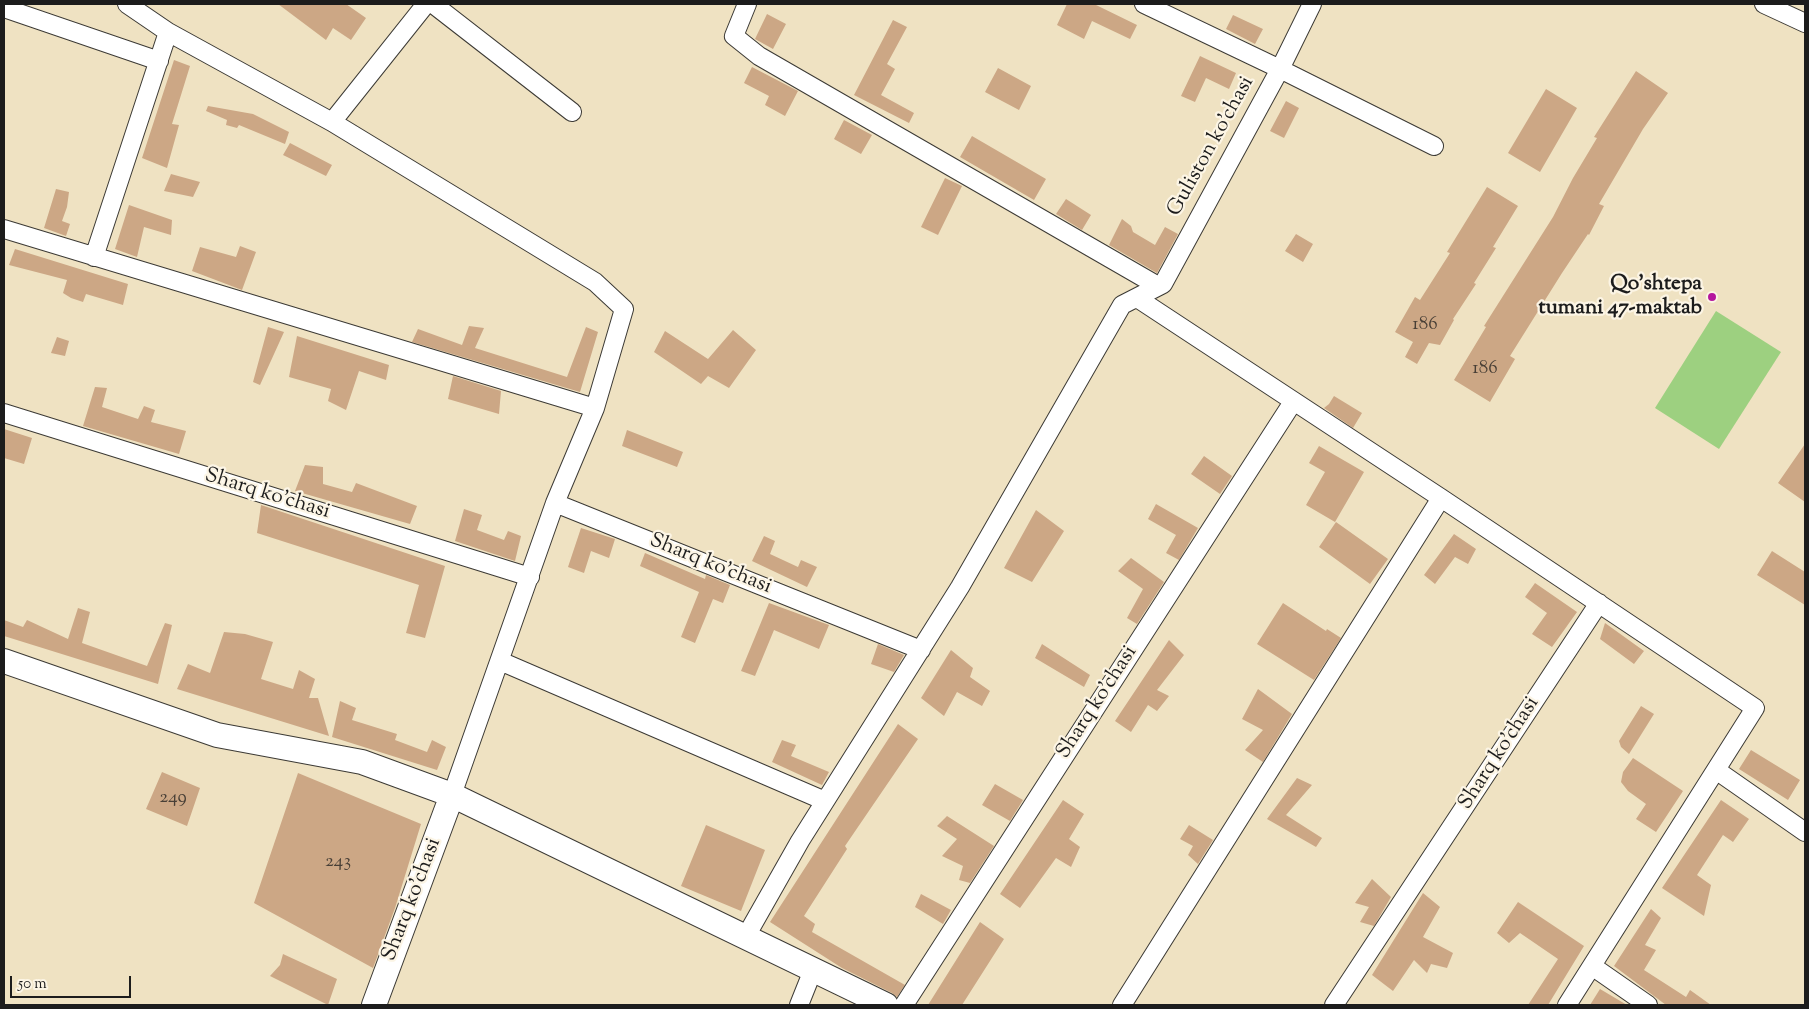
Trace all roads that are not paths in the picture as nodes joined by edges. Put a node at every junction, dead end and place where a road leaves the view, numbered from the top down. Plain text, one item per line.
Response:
1 (127, 4) edge
2 (426, 4) edge
3 (433, 4) edge
4 (747, 4) edge
5 (1144, 4) edge
6 (1312, 4) edge
7 (1764, 4) edge
8 (4, 8) edge
9 (1805, 23) edge
10 (168, 32) junction
11 (159, 61) junction
12 (1280, 69) junction
13 (572, 112) dead end
14 (332, 122) junction
15 (1434, 146) dead end
16 (4, 229) edge
17 (94, 257) junction
18 (1158, 286) junction
19 (1137, 298) junction
20 (1293, 402) junction
21 (595, 408) junction
22 (4, 413) edge
23 (1441, 498) junction
24 (556, 503) junction
25 (530, 576) junction
26 (1599, 604) junction
27 (920, 650) junction
28 (4, 661) edge
29 (500, 661) junction
30 (1716, 770) junction
31 (452, 795) junction
32 (825, 801) junction
33 (1805, 832) edge
34 (745, 938) junction
35 (1592, 966) junction
36 (813, 970) junction
37 (374, 1005) edge
38 (799, 1005) edge
39 (886, 1005) edge
40 (904, 1005) edge
41 (1122, 1005) edge
42 (1334, 1005) edge
43 (1567, 1005) edge
44 (1648, 1005) edge

1 - 10 street
2 - 14 street
3 - 13 street
4 - 18 street
5 - 12 street
6 - 12 street, Guliston ko'chasi
7 - 9 street
8 - 11 street
10 - 11 street
10 - 14 street
11 - 17 street
12 - 15 street
12 - 18 street, Guliston ko'chasi
14 - 21 street, Sharq ko'chasi
16 - 17 street
17 - 21 street
18 - 19 street, Guliston ko'chasi
19 - 20 street
19 - 27 street, Guliston ko'chasi
20 - 23 street
20 - 40 street, Sharq ko'chasi
21 - 24 street, Sharq ko'chasi
22 - 25 street, Sharq ko'chasi
23 - 26 street
23 - 41 street
24 - 25 street, Sharq ko'chasi
24 - 27 street, Sharq ko'chasi
25 - 29 street, Sharq ko'chasi
26 - 30 street
26 - 42 street, Sharq ko'chasi
27 - 32 street, Guliston ko'chasi
28 - 31 main road
29 - 31 street, Sharq ko'chasi
29 - 32 street
30 - 33 street
30 - 35 street
31 - 34 main road
31 - 37 main road, Sharq ko'chasi
32 - 34 street, Guliston ko'chasi
34 - 36 main road
35 - 43 street
35 - 44 street
36 - 38 street
36 - 39 main road

